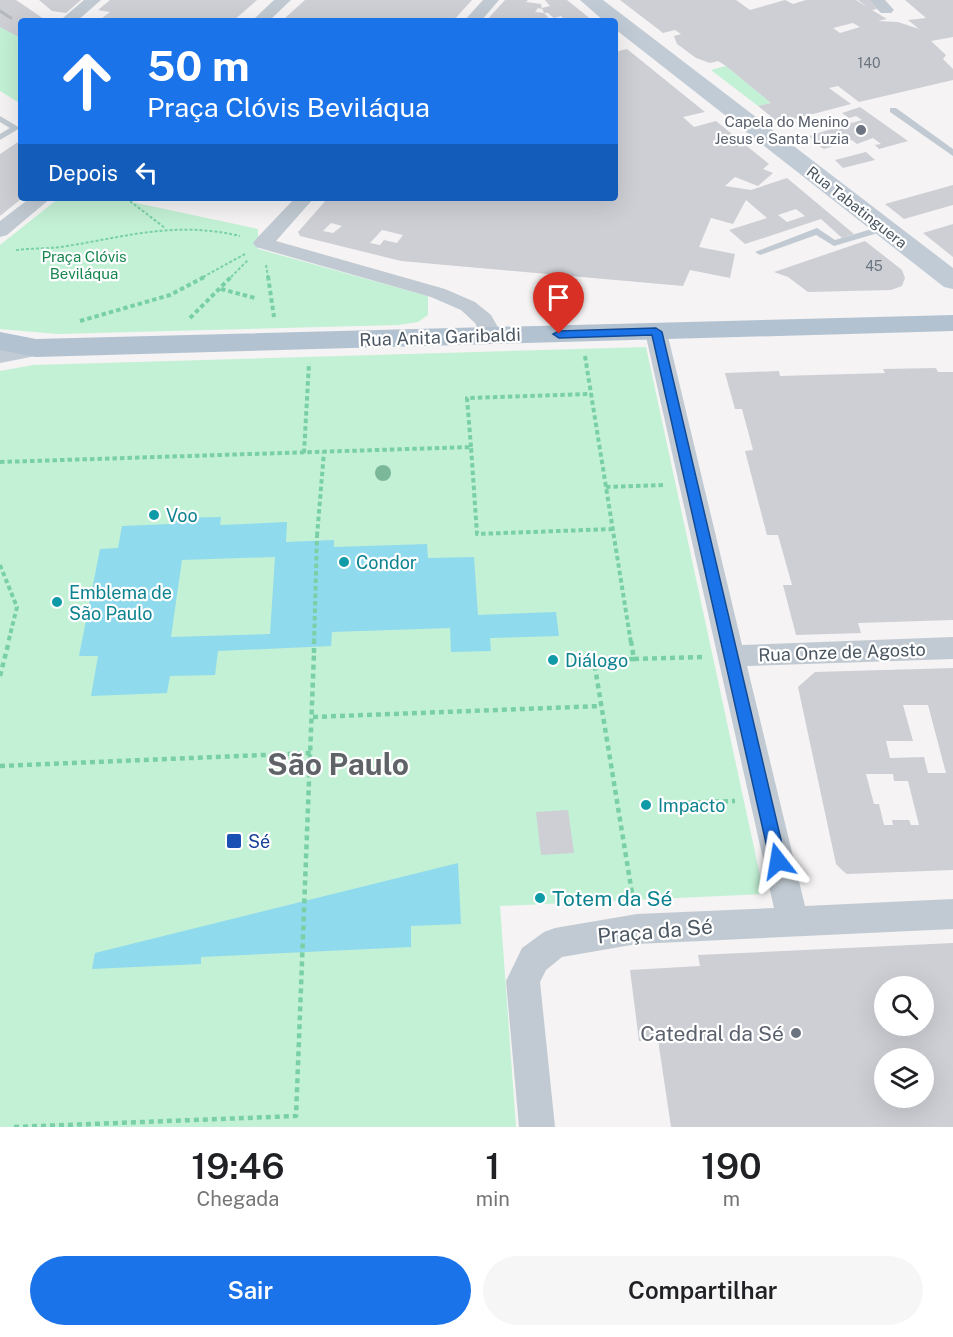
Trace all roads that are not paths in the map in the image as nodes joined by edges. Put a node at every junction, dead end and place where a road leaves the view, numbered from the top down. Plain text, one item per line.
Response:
1 (93, 0) edge
2 (283, 0) edge
3 (492, 0) edge
4 (590, 0) edge
5 (71, 18) dead end
6 (263, 18) edge
7 (475, 18) edge
8 (613, 18) edge
9 (618, 22) edge
10 (893, 110) dead end
11 (0, 118) edge
12 (0, 137) edge
13 (953, 153) edge
14 (38, 201) edge
15 (303, 201) edge
16 (885, 228) junction
17 (0, 231) edge
18 (760, 252) dead end
19 (953, 281) edge
20 (953, 323) edge
21 (656, 332) junction
22 (492, 336) junction
23 (0, 341) edge
24 (36, 348) junction
25 (0, 354) edge
26 (953, 648) edge
27 (730, 656) junction
28 (953, 914) edge
29 (793, 922) junction
30 (537, 1127) edge

1 - 5 street
2 - 6 street
3 - 7 street
4 - 8 main road, Rua Tabatinguera
9 - 16 main road, Rua Tabatinguera
10 - 13 lane
11 - 12 lane
14 - 17 street
15 - 22 street
16 - 18 lane
16 - 19 main road, Rua Tabatinguera
20 - 21 main road, Rua Anita Garibaldi
21 - 22 main road, Rua Anita Garibaldi
21 - 27 street
22 - 24 main road, Rua Anita Garibaldi
23 - 24 main road, Rua Anita Garibaldi
24 - 25 main road
26 - 27 street, Rua Onze de Agosto
27 - 29 street
28 - 29 street, Praça da Sé
29 - 30 street, Praça da Sé

